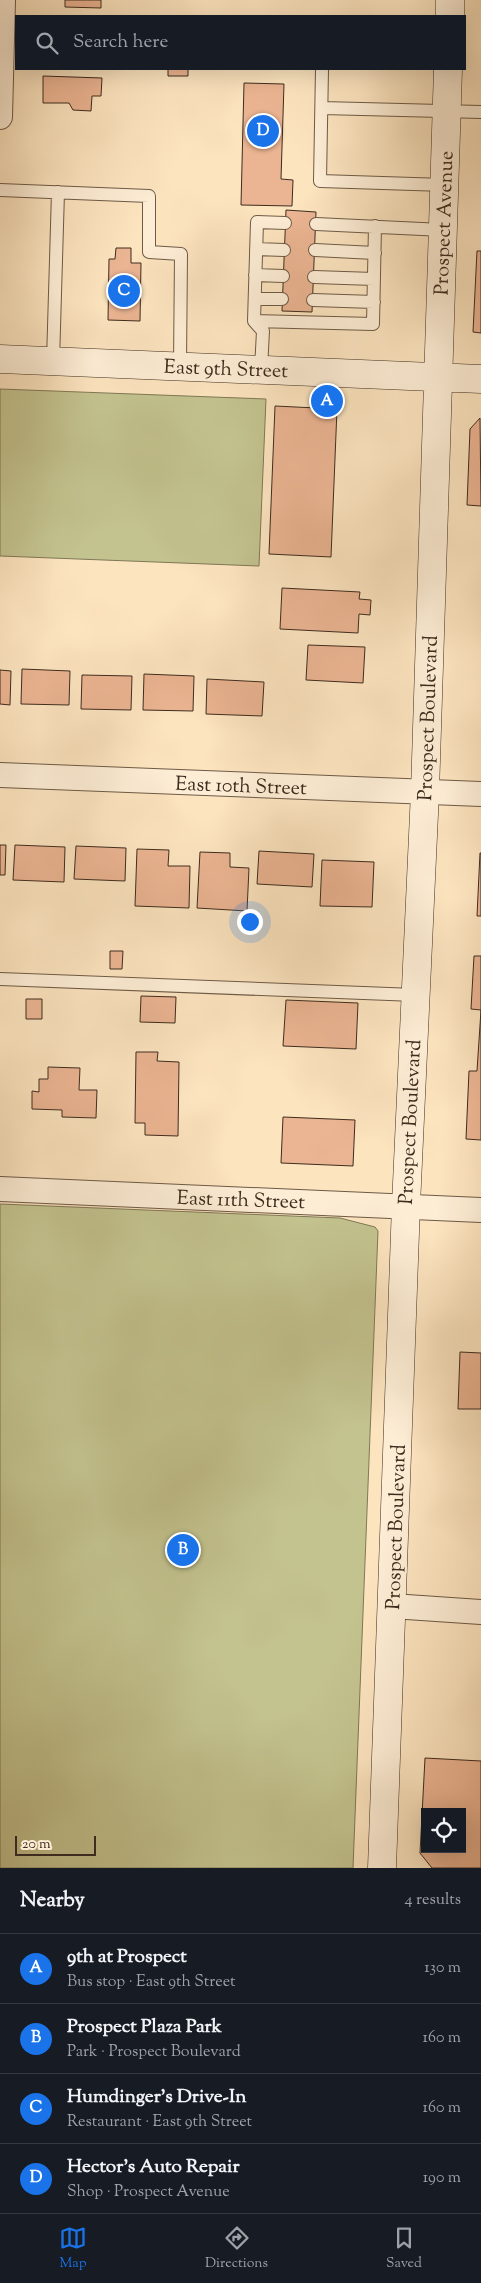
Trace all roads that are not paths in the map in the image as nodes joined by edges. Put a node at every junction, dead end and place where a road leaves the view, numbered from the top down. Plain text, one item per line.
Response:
1 (3, 0) edge
2 (450, 0) edge
3 (450, 15) edge
4 (322, 70) edge
5 (448, 70) edge
6 (322, 108) junction
7 (447, 111) junction
8 (481, 112) edge
9 (0, 116) edge
10 (445, 185) junction
11 (0, 190) edge
12 (58, 192) junction
13 (285, 223) dead end
14 (316, 224) dead end
15 (376, 226) junction
16 (443, 230) junction
17 (256, 249) junction
18 (284, 250) dead end
19 (315, 250) dead end
20 (375, 253) junction
21 (255, 275) junction
22 (283, 276) dead end
23 (314, 277) dead end
24 (374, 279) junction
25 (255, 299) junction
26 (282, 299) dead end
27 (313, 300) dead end
28 (374, 302) junction
29 (254, 321) junction
30 (0, 359) edge
31 (53, 361) junction
32 (180, 366) junction
33 (261, 369) junction
34 (438, 376) junction
35 (481, 379) edge
36 (0, 775) edge
37 (425, 792) junction
38 (481, 794) edge
39 (0, 979) edge
40 (415, 995) junction
41 (0, 1189) edge
42 (406, 1205) junction
43 (481, 1210) edge
44 (392, 1606) junction
45 (481, 1612) edge
46 (382, 1868) edge

1 - 9 street
2 - 3 main road
4 - 6 lane
5 - 7 main road, Prospect Avenue
6 - 7 lane
6 - 10 lane
7 - 8 lane
7 - 10 main road, Prospect Avenue
10 - 16 main road, Prospect Avenue
11 - 12 lane
12 - 31 lane
12 - 32 lane
13 - 17 lane
14 - 15 lane
15 - 16 lane
15 - 20 lane
16 - 34 main road, Prospect Avenue
17 - 18 lane
17 - 21 lane
19 - 20 lane
20 - 24 lane
21 - 22 lane
21 - 25 lane
23 - 24 lane
24 - 28 lane
25 - 26 lane
25 - 29 lane
27 - 28 lane
28 - 29 lane
29 - 33 lane
30 - 31 main road, East 9th Street
31 - 32 main road, East 9th Street
32 - 33 main road, East 9th Street
33 - 34 main road, East 9th Street
34 - 35 main road, East 9th Street
34 - 37 main road, Prospect Boulevard
36 - 37 street, East 10th Street
37 - 38 street, East 10th Street
37 - 40 main road, Prospect Boulevard
39 - 40 lane
40 - 42 main road, Prospect Boulevard
41 - 42 street, East 11th Street
42 - 43 street, East 11th Street
42 - 44 main road, Prospect Boulevard
44 - 45 street
44 - 46 main road, Prospect Boulevard

